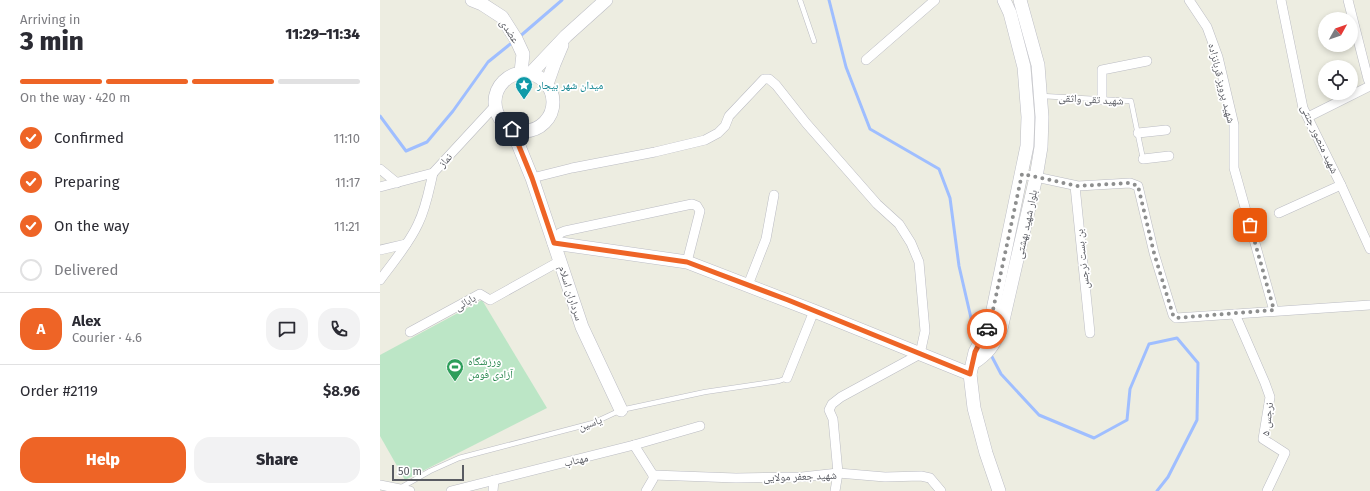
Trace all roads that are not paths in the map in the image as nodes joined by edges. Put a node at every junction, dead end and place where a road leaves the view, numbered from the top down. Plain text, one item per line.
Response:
1 (472, 0) edge
2 (606, 0) edge
3 (800, 0) edge
4 (934, 0) edge
5 (1004, 0) edge
6 (1020, 0) edge
7 (1189, 0) edge
8 (1281, 0) edge
9 (1348, 0) edge
10 (566, 36) junction
11 (814, 41) dead end
12 (866, 60) dead end
13 (1147, 61) dead end
14 (526, 72) junction
15 (548, 84) junction
16 (1370, 84) edge
17 (1041, 96) junction
18 (1102, 100) junction
19 (494, 107) junction
20 (1308, 117) junction
21 (512, 129) junction
22 (1166, 130) dead end
23 (1138, 133) junction
24 (1169, 156) dead end
25 (1143, 159) joint
26 (380, 169) edge
27 (433, 173) junction
28 (1022, 174) junction
29 (1036, 177) junction
30 (532, 178) junction
31 (397, 183) junction
32 (1341, 185) junction
33 (1075, 186) junction
34 (380, 187) edge
35 (774, 195) dead end
36 (1279, 213) dead end
37 (554, 243) junction
38 (406, 244) junction
39 (1370, 249) edge
40 (380, 250) edge
41 (560, 261) junction
42 (687, 262) junction
43 (380, 280) edge
44 (748, 284) junction
45 (1370, 306) edge
46 (1274, 310) junction
47 (814, 311) junction
48 (1235, 314) junction
49 (996, 327) junction
50 (410, 332) dead end
51 (1090, 333) dead end
52 (920, 354) junction
53 (976, 361) junction
54 (787, 378) joint
55 (621, 410) junction
56 (700, 426) dead end
57 (634, 445) junction
58 (838, 473) junction
59 (653, 475) junction
60 (494, 480) junction
61 (380, 485) edge
62 (393, 489) edge
63 (410, 491) edge
64 (451, 491) edge
65 (493, 491) edge
66 (646, 491) edge
67 (835, 491) edge
68 (941, 491) edge
69 (999, 491) edge
70 (1267, 491) edge

1 - 14 street, عضدی
2 - 10 street
3 - 11 lane
4 - 12 street
5 - 28 street, بلوار شهید بهشتی
6 - 17 street, بلوار شهید بهشتی
7 - 46 street, شهید پرویز قربانزاده
8 - 20 street, شهید منصور جنتی
9 - 16 street
10 - 14 street
10 - 15 street
13 - 18 street
14 - 15 street
14 - 19 street
15 - 21 street
16 - 20 street
17 - 18 lane, شهید تقی واثقی
17 - 29 street, بلوار شهید بهشتی
18 - 23 lane, شهید تقی واثقی
19 - 21 street
19 - 27 street, نماز
20 - 32 street, شهید منصور جنتی
21 - 30 street, سرداران اسلام
22 - 23 street
23 - 25 lane, شهید تقی واثقی
24 - 25 street
26 - 31 street
27 - 31 street, نماز
27 - 38 street
28 - 29 street
28 - 49 street, بلوار شهید بهشتی
29 - 33 street
29 - 49 street, بلوار شهید بهشتی
30 - 37 street, سرداران اسلام
30 - 52 street
31 - 34 street, نماز
32 - 36 street
32 - 39 street, شهید منصور جنتی
33 - 48 street
33 - 51 street, بن بست نرجس
35 - 44 street
37 - 41 street, سرداران اسلام
37 - 42 street
37 - 42 street
38 - 40 street
38 - 43 street
41 - 50 street, بابائی
41 - 55 street, سرداران اسلام
42 - 44 street
44 - 47 street
45 - 46 street
46 - 48 street
47 - 52 street
47 - 54 street
48 - 70 street, نرجس ۵
49 - 53 street
52 - 53 street
52 - 58 street
53 - 69 street
54 - 55 lane, یاسین
55 - 62 lane, یاسین
56 - 57 street, مهتاب
57 - 59 street
57 - 60 street, مهتاب
58 - 59 street, شهید جعفر مولایی
58 - 67 street
58 - 68 street, شهید جعفر مولایی
59 - 66 street
60 - 64 street, مهتاب
60 - 65 street
61 - 62 street
62 - 63 street

